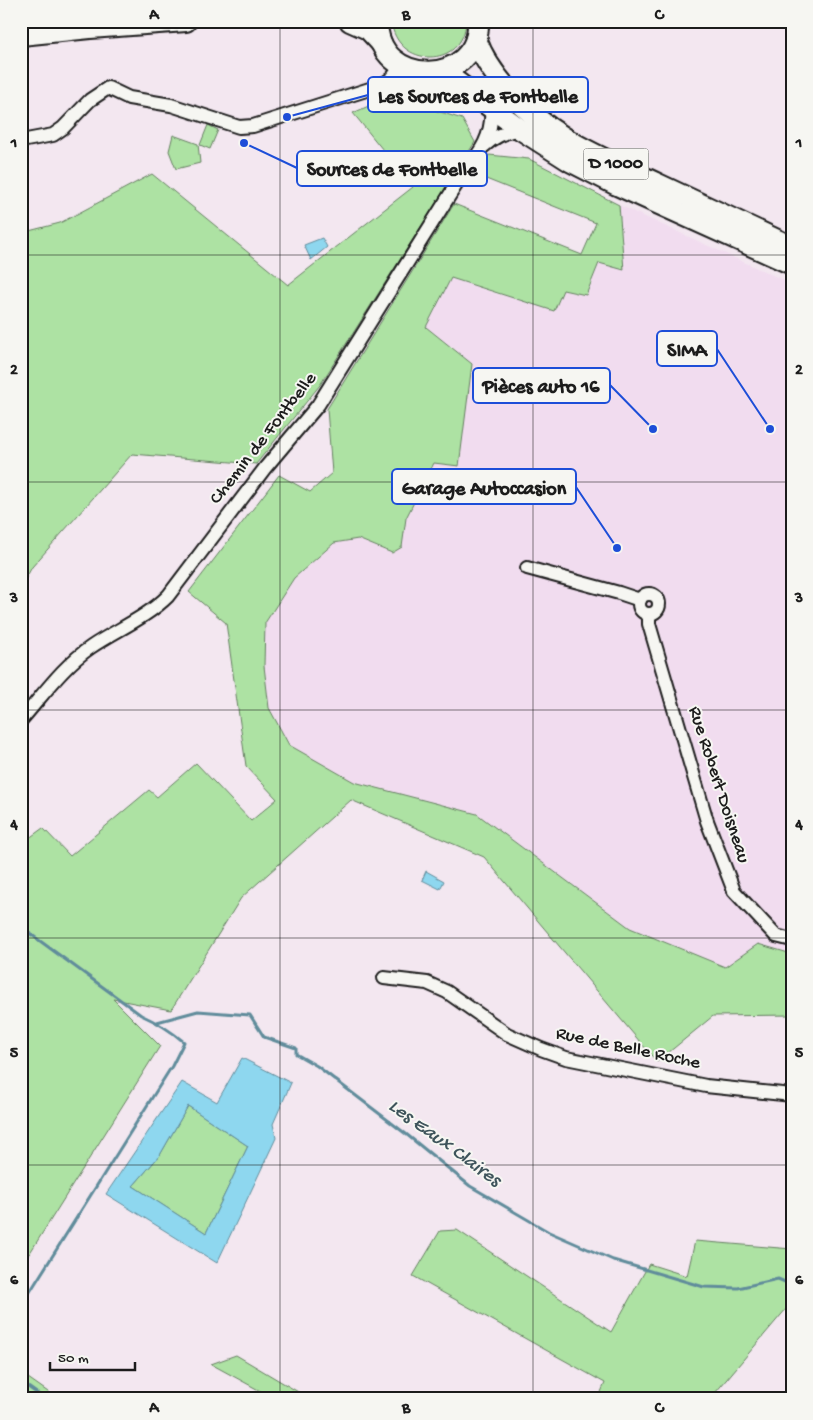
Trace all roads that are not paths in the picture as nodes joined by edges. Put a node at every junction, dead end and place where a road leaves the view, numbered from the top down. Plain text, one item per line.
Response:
1 (47, 21) edge
2 (186, 21) edge
3 (350, 21) edge
4 (377, 21) edge
5 (21, 25) edge
6 (477, 30) edge
7 (21, 35) edge
8 (381, 43) junction
9 (401, 66) junction
10 (442, 71) junction
11 (490, 107) junction
12 (520, 130) junction
13 (21, 142) edge
14 (484, 146) junction
15 (792, 247) edge
16 (792, 264) edge
17 (526, 568) dead end
18 (640, 600) junction
19 (649, 615) junction
20 (21, 720) edge
21 (792, 940) edge
22 (384, 978) dead end
23 (792, 1095) edge

1 - 5 main road
2 - 7 main road
3 - 8 main road
4 - 8 main road
6 - 10 main road
6 - 15 main road, D 1000
8 - 9 main road
9 - 10 main road
9 - 13 street
10 - 11 main road, D 1000
11 - 12 main road, D 1000
11 - 14 street, Chemin de Fontbelle
12 - 14 street
12 - 16 main road, D 1000
14 - 20 street, Chemin de Fontbelle
17 - 18 street
18 - 19 street
18 - 19 street
19 - 21 street, Rue Robert Doisneau
22 - 23 street, Rue de Belle Roche

